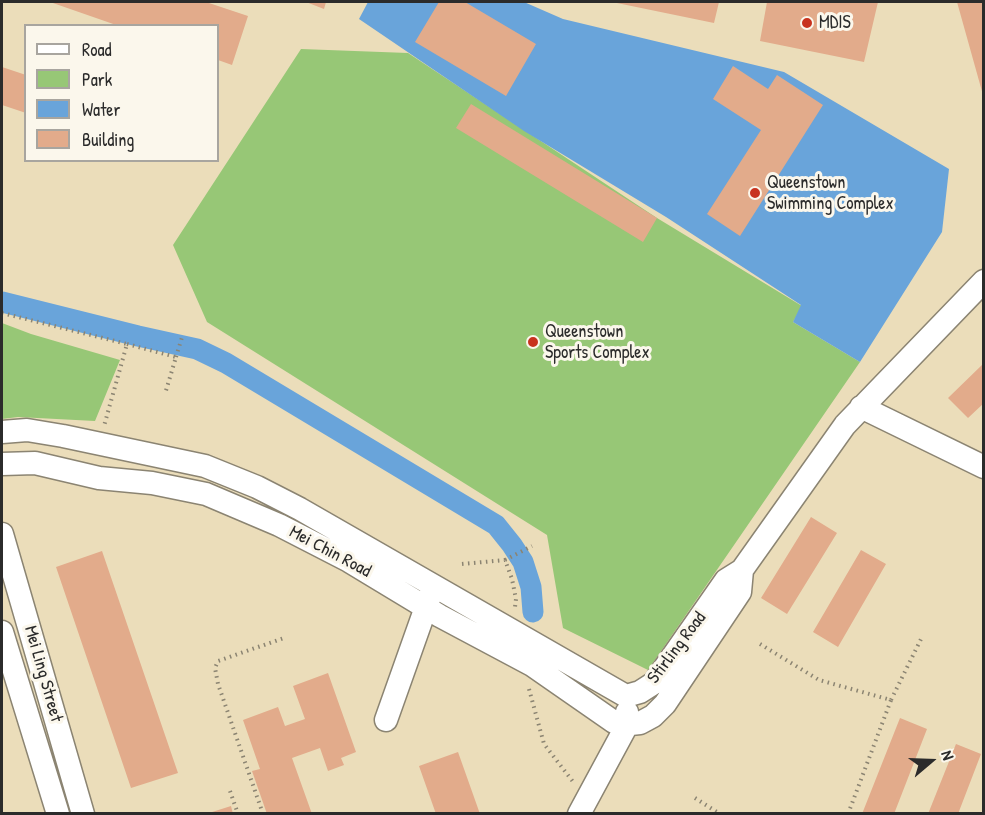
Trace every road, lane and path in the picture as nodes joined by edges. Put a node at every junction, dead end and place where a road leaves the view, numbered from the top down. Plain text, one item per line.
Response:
1 (984, 281) edge
2 (2, 312) edge
3 (183, 334) dead end
4 (127, 344) junction
5 (176, 357) junction
6 (165, 394) dead end
7 (861, 407) junction
8 (2, 432) edge
9 (99, 444) junction
10 (2, 464) edge
11 (984, 467) edge
12 (2, 534) edge
13 (532, 546) dead end
14 (505, 560) junction
15 (462, 564) dead end
16 (742, 570) junction
17 (434, 586) junction
18 (425, 607) junction
19 (514, 612) dead end
20 (2, 632) edge
21 (922, 637) dead end
22 (284, 638) dead end
23 (760, 644) dead end
24 (527, 680) dead end
25 (626, 696) junction
26 (891, 700) junction
27 (386, 720) dead end
28 (627, 724) junction
29 (230, 791) dead end
30 (695, 798) dead end
31 (583, 807) edge
32 (58, 813) edge
33 (83, 813) edge
34 (238, 813) edge
35 (263, 813) edge
36 (720, 813) edge
37 (848, 813) edge

1 - 7 street, Stirling Road
2 - 4 path
3 - 5 path
4 - 5 path
4 - 9 path
5 - 6 path
7 - 11 street
7 - 16 street, Stirling Road
8 - 9 street, Mei Chin Road
9 - 17 street, Mei Chin Road
10 - 18 street, Mei Chin Road
12 - 33 street, Mei Ling Street
13 - 14 path
14 - 15 path
14 - 19 path
16 - 25 street, Stirling Road
16 - 28 street, Stirling Road
17 - 18 street
17 - 25 street, Mei Chin Road
18 - 27 street
18 - 28 street, Mei Chin Road
20 - 32 street, Mei Ling Street
21 - 26 path
22 - 35 path
23 - 26 path
24 - 31 path
25 - 28 street
26 - 37 path
28 - 31 street
29 - 34 path
30 - 36 path

